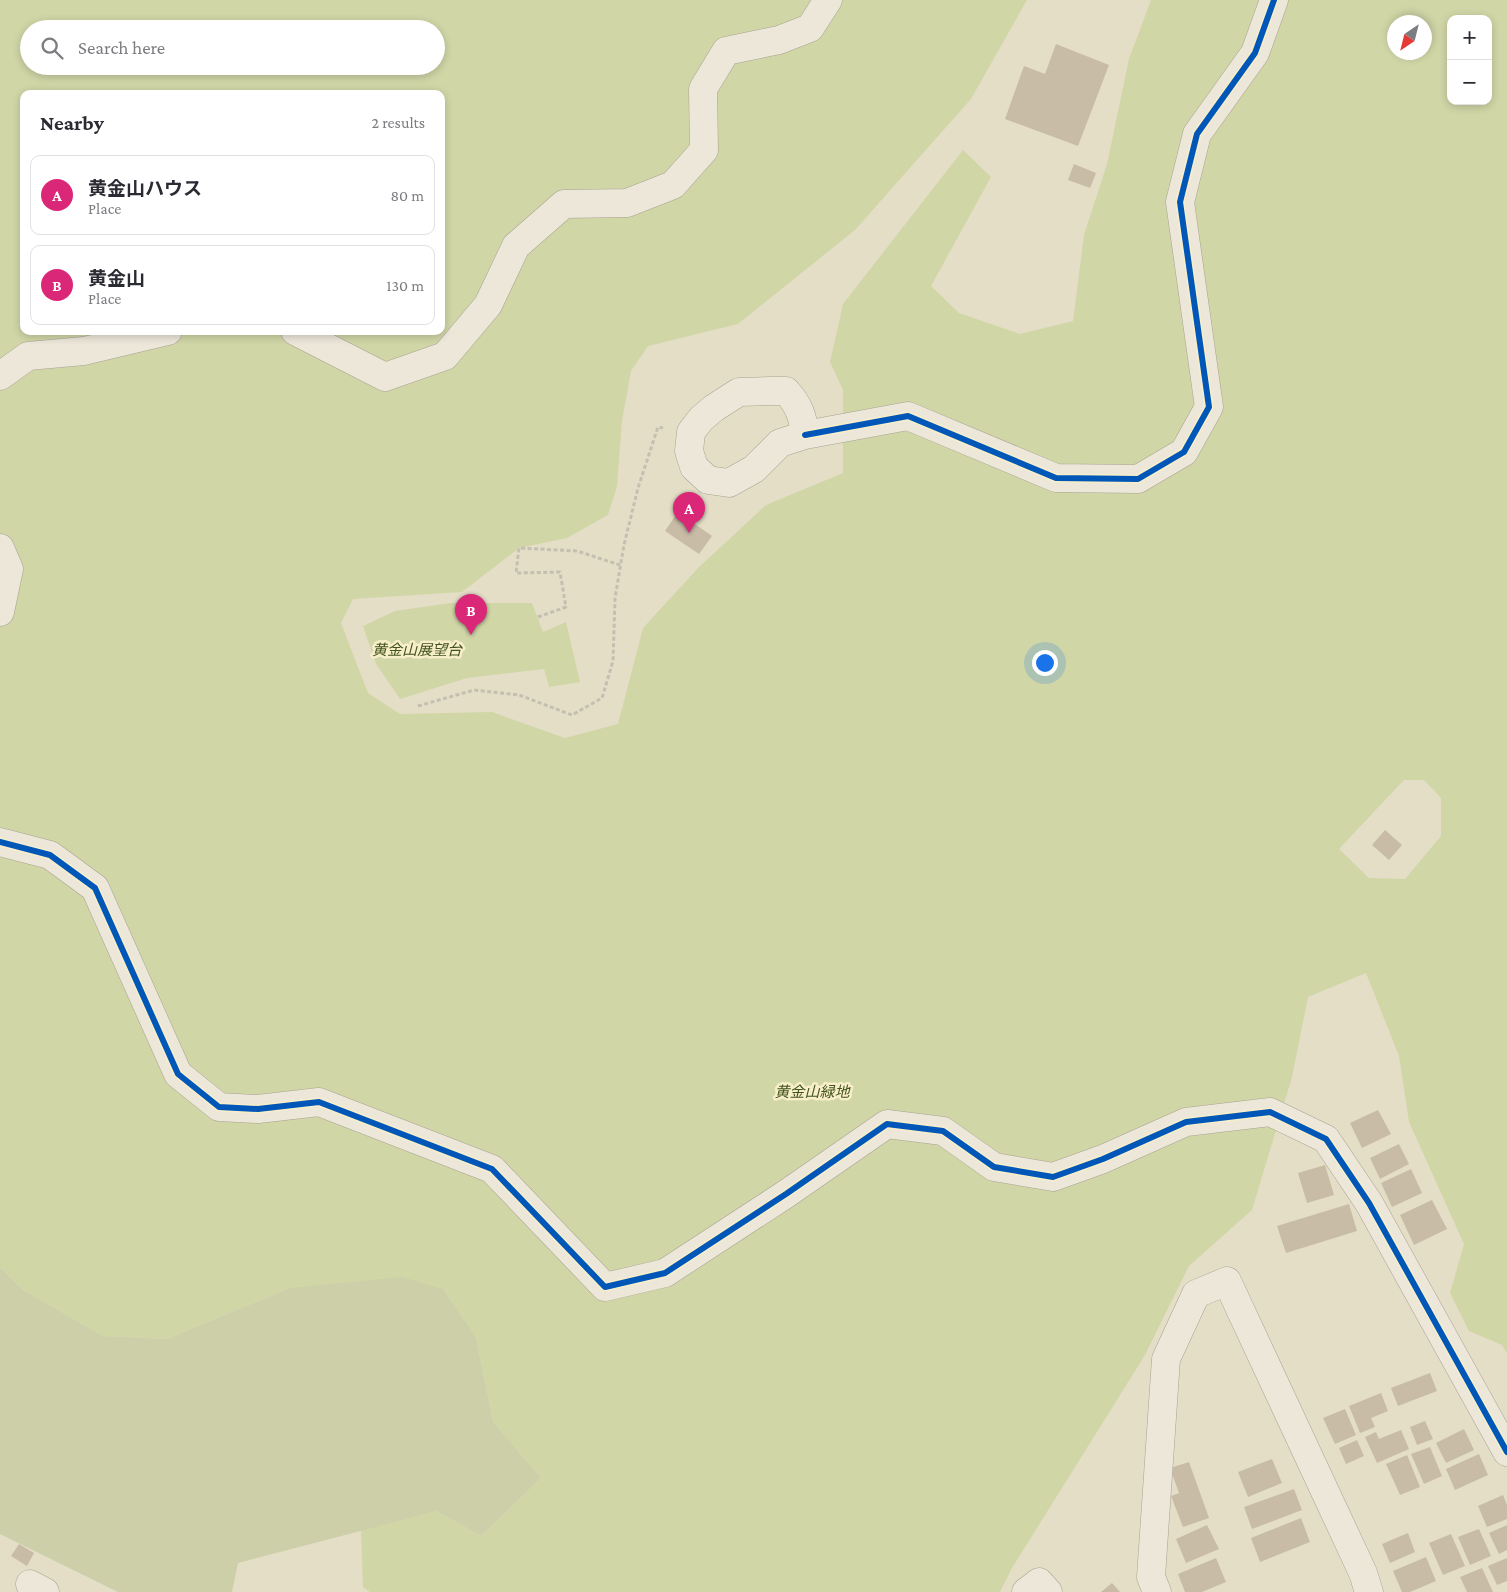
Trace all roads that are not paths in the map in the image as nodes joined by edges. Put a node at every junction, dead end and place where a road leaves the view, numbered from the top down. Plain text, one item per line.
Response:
1 (828, 0) edge
2 (1274, 0) edge
3 (151, 335) edge
4 (303, 335) edge
5 (0, 376) edge
6 (805, 435) junction
7 (0, 548) edge
8 (0, 612) edge
9 (0, 842) edge
10 (1507, 1452) edge
11 (1026, 1592) edge
12 (1048, 1592) edge
13 (1157, 1592) edge
14 (1369, 1592) edge

1 - 4 street
2 - 6 street
3 - 5 street
6 - 6 street
7 - 8 street
9 - 10 street
11 - 12 street
13 - 14 street

